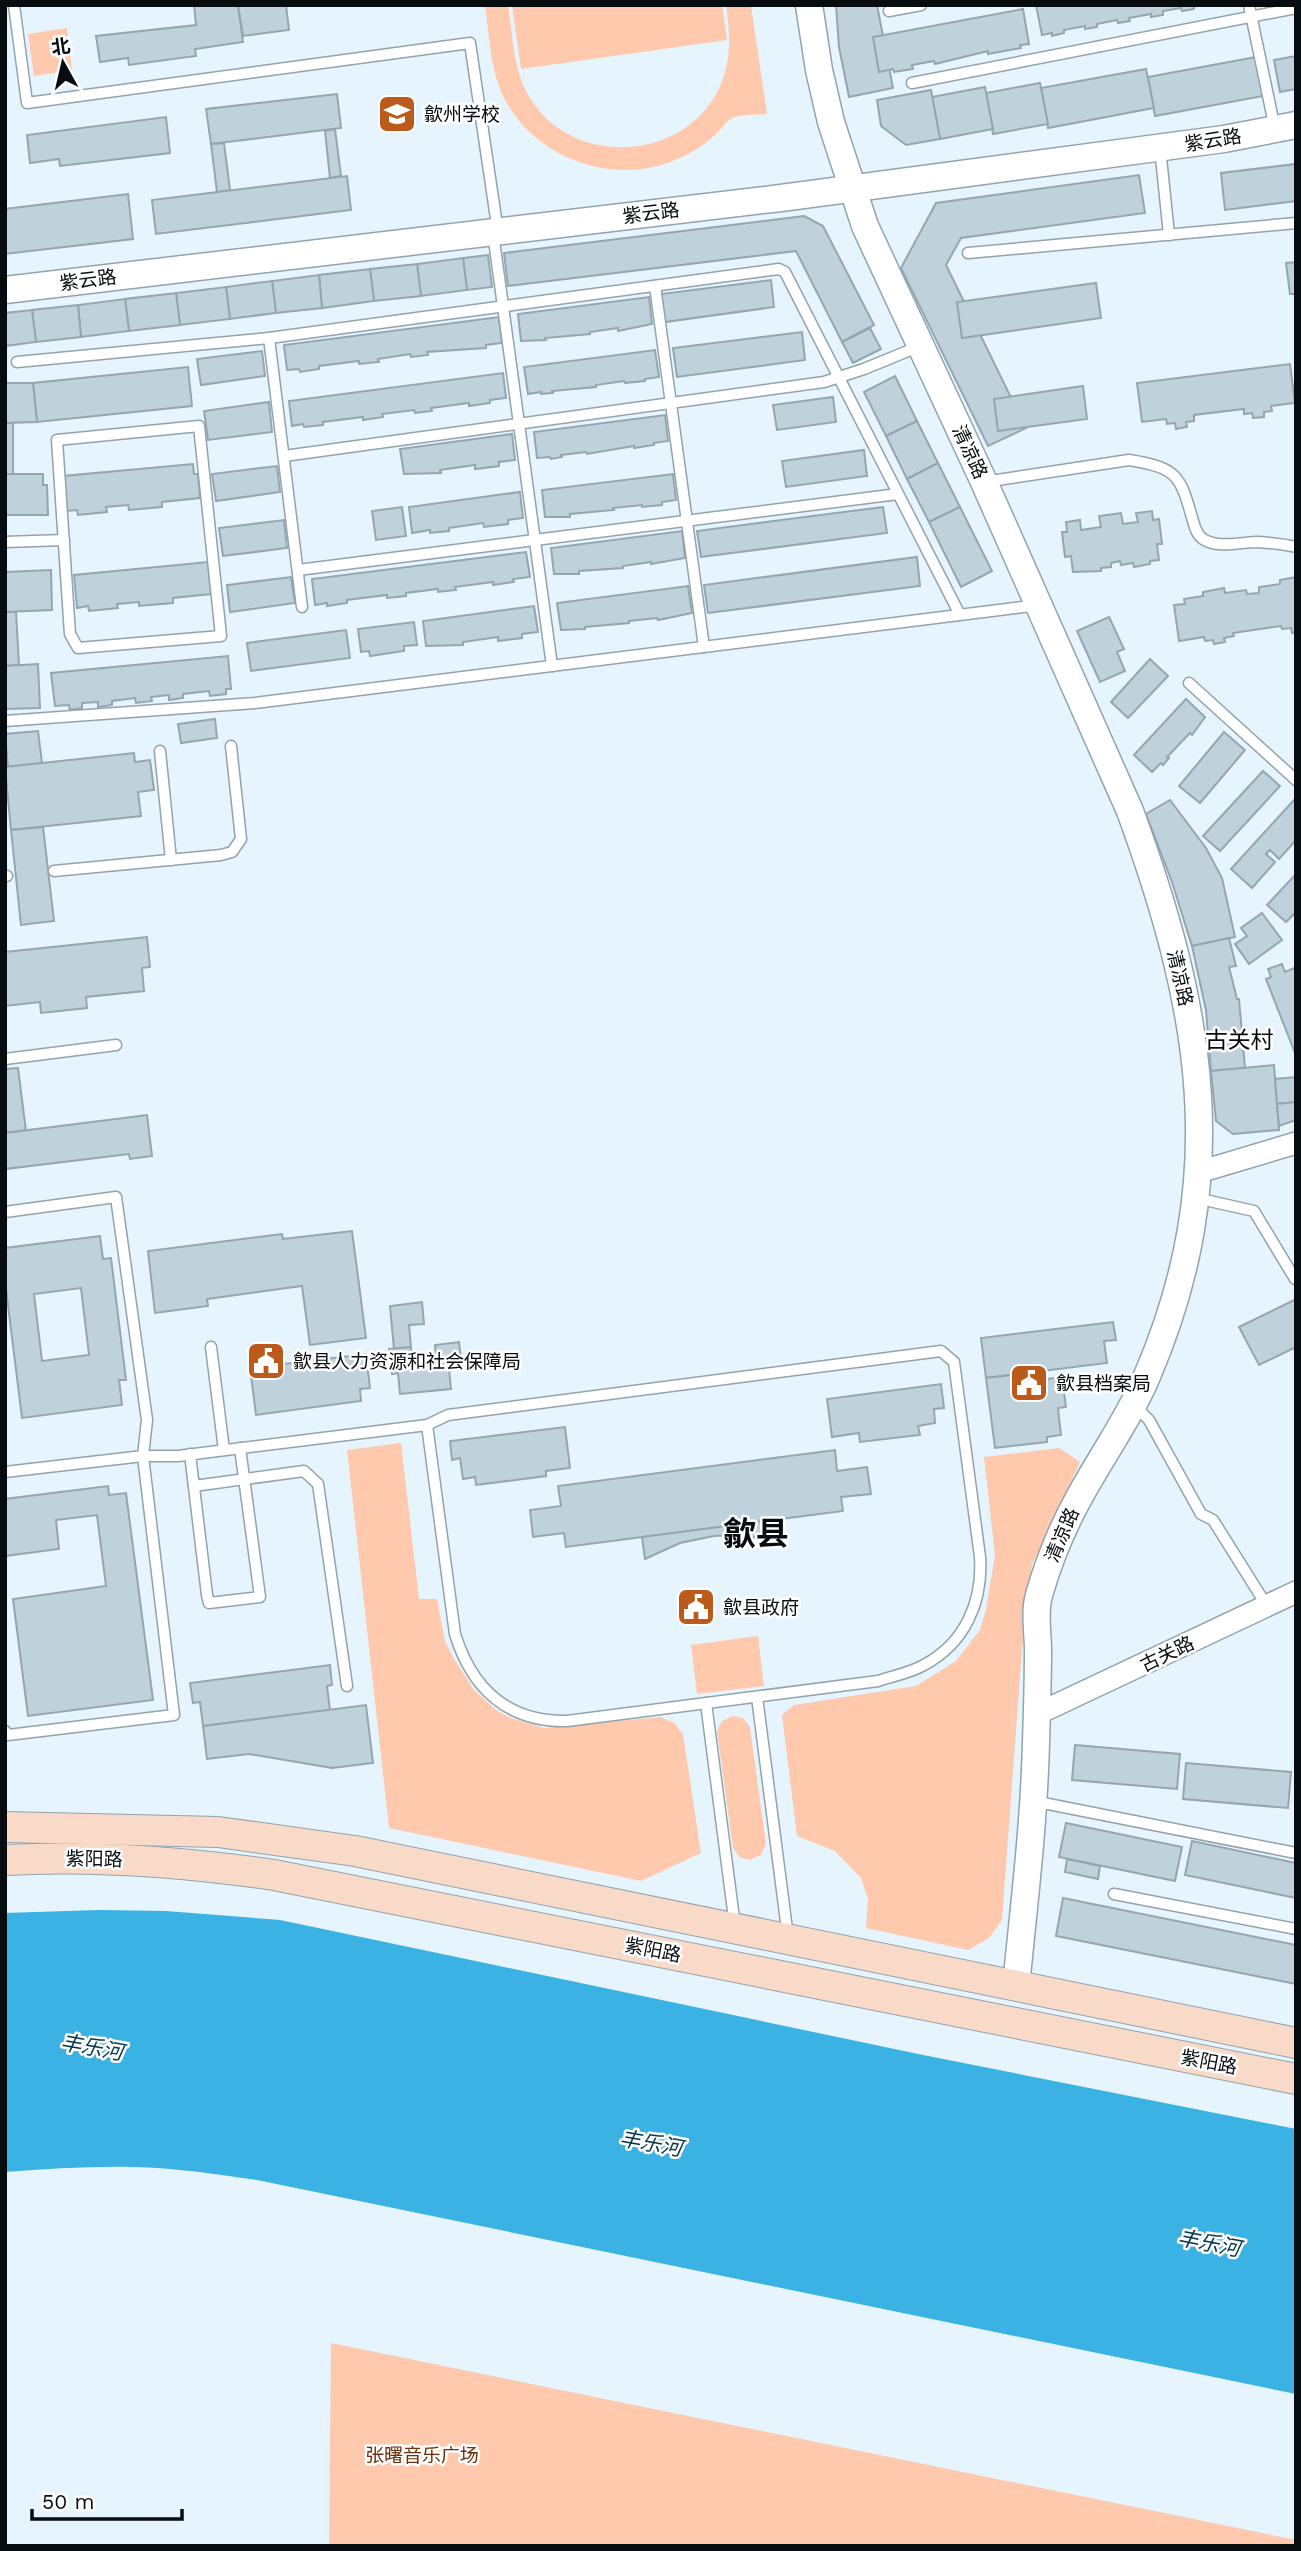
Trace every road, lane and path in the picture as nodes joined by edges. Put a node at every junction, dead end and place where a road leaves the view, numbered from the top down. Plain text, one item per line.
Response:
1 (14, 5) edge
2 (809, 5) edge
3 (921, 5) edge
4 (1249, 5) edge
5 (1296, 8) edge
6 (889, 12) dead end
7 (1251, 17) junction
8 (912, 83) dead end
9 (1285, 128) edge
10 (1160, 148) junction
11 (851, 188) junction
12 (1296, 223) edge
13 (496, 232) junction
14 (1169, 235) junction
15 (968, 253) dead end
16 (655, 286) junction
17 (5, 290) edge
18 (503, 306) junction
19 (269, 338) junction
20 (920, 345) junction
21 (17, 362) dead end
22 (838, 377) junction
23 (671, 402) junction
24 (519, 424) junction
25 (284, 456) junction
26 (984, 482) junction
27 (898, 494) junction
28 (687, 521) junction
29 (64, 540) junction
30 (535, 540) junction
31 (5, 542) edge
32 (1296, 547) edge
33 (298, 570) junction
34 (1039, 605) junction
35 (302, 607) dead end
36 (960, 615) junction
37 (704, 647) junction
38 (552, 666) junction
39 (1189, 683) dead end
40 (5, 721) edge
41 (231, 746) dead end
42 (160, 751) dead end
43 (1296, 780) edge
44 (172, 860) junction
45 (54, 871) dead end
46 (116, 1045) dead end
47 (5, 1059) edge
48 (1296, 1143) edge
49 (1199, 1172) junction
50 (1196, 1198) junction
51 (5, 1212) edge
52 (1295, 1279) edge
53 (211, 1347) dead end
54 (1134, 1405) junction
55 (427, 1425) junction
56 (240, 1448) junction
57 (224, 1450) junction
58 (190, 1454) junction
59 (143, 1456) junction
60 (5, 1472) edge
61 (244, 1479) junction
62 (194, 1486) junction
63 (1296, 1592) edge
64 (1267, 1606) junction
65 (347, 1686) dead end
66 (757, 1697) junction
67 (706, 1703) junction
68 (1037, 1714) junction
69 (5, 1731) edge
70 (1033, 1801) junction
71 (5, 1827) edge
72 (1296, 1853) edge
73 (5, 1860) edge
74 (1114, 1894) dead end
75 (1296, 1928) edge
76 (735, 1929) junction
77 (788, 1940) junction
78 (1016, 1986) junction
79 (1296, 2043) edge
80 (1296, 2079) edge

1 - 13 lane
2 - 11 street, 清凉路
3 - 6 lane
4 - 7 lane
5 - 7 lane
7 - 8 lane
7 - 9 lane
9 - 10 street, 紫云路
10 - 11 street, 紫云路
10 - 14 lane
11 - 13 street, 紫云路
11 - 20 street, 清凉路
12 - 14 lane
13 - 17 street, 紫云路
13 - 18 lane
14 - 15 lane
16 - 18 lane
16 - 22 lane
16 - 23 lane
18 - 19 lane
18 - 24 lane
19 - 21 lane
19 - 25 lane
20 - 22 lane
20 - 26 street, 清凉路
22 - 23 lane
22 - 27 lane
23 - 24 lane
23 - 28 lane
24 - 25 lane
24 - 30 lane
25 - 33 lane
26 - 32 lane
26 - 34 street, 清凉路
27 - 28 lane
27 - 36 lane
28 - 30 lane
28 - 37 lane
29 - 29 lane
29 - 31 lane
30 - 33 lane
30 - 38 lane
33 - 35 lane
34 - 36 lane
34 - 49 street, 清凉路
36 - 37 lane
37 - 38 lane
38 - 40 lane
39 - 43 lane
41 - 44 lane
42 - 44 lane
44 - 45 lane
46 - 47 lane
48 - 49 street
49 - 50 street, 清凉路
50 - 52 lane
50 - 54 street, 清凉路
51 - 59 lane
53 - 57 lane
54 - 64 lane
54 - 68 street, 清凉路
55 - 56 lane
55 - 66 lane
55 - 67 lane
56 - 57 lane
56 - 61 lane
57 - 58 lane
58 - 59 lane
58 - 62 lane
59 - 60 lane
59 - 69 lane
61 - 62 lane
61 - 62 lane
61 - 65 lane
63 - 64 street, 古关路
64 - 68 street, 古关路
66 - 67 lane
66 - 77 lane
67 - 76 lane
68 - 70 street, 清凉路
70 - 72 lane
70 - 78 street, 清凉路
71 - 76 main road, 紫阳路
73 - 80 main road, 紫阳路
74 - 75 lane
76 - 77 main road, 紫阳路
77 - 78 main road, 紫阳路
78 - 79 main road, 紫阳路

